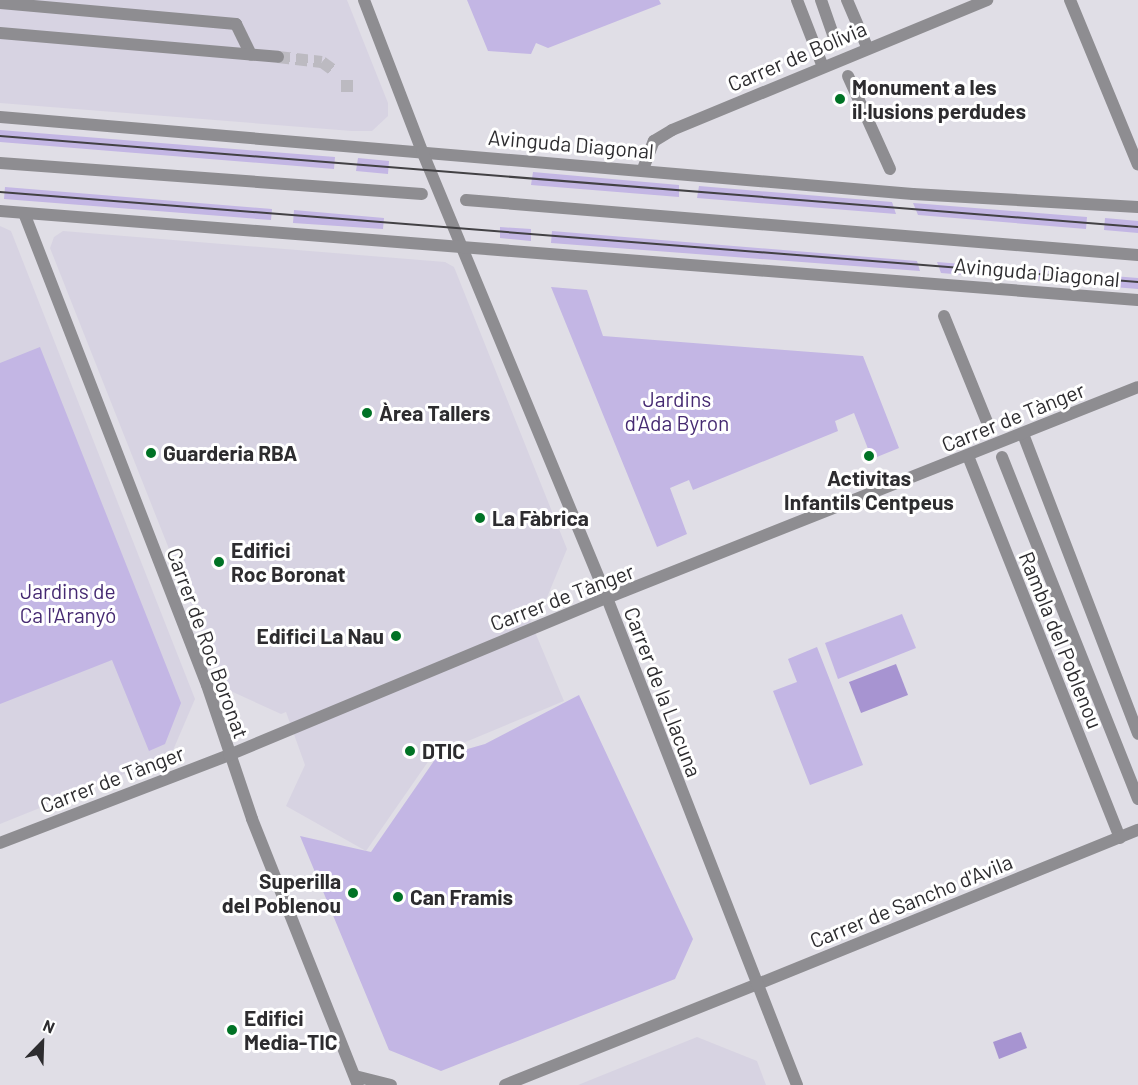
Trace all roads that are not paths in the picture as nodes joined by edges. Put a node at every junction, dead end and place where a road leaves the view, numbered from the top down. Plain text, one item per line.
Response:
1 (364, 0) edge
2 (797, 0) edge
3 (821, 0) edge
4 (847, 0) edge
5 (987, 0) edge
6 (1070, 0) edge
7 (0, 3) edge
8 (0, 33) edge
9 (836, 43) dead end
10 (867, 47) junction
11 (251, 55) junction
12 (278, 57) tunnel mouth
13 (824, 67) junction
14 (848, 76) dead end
15 (0, 117) edge
16 (422, 151) junction
17 (0, 163) edge
18 (1138, 165) edge
19 (890, 168) dead end
20 (643, 169) junction
21 (422, 194) dead end
22 (466, 200) dead end
23 (1138, 207) edge
24 (0, 211) edge
25 (24, 213) junction
26 (464, 247) junction
27 (1138, 255) edge
28 (1138, 300) edge
29 (944, 316) dead end
30 (1138, 387) edge
31 (989, 427) dead end
32 (1023, 434) junction
33 (969, 456) junction
34 (1002, 457) dead end
35 (607, 598) junction
36 (1134, 712) edge
37 (1138, 734) edge
38 (229, 755) junction
39 (1138, 799) edge
40 (1138, 830) edge
41 (1120, 838) junction
42 (0, 843) edge
43 (758, 984) junction
44 (355, 1082) edge
45 (391, 1085) edge
46 (505, 1085) edge
47 (797, 1085) edge

1 - 16 street
2 - 13 street
3 - 9 street
4 - 10 street
5 - 10 street, Carrer de Bolívia
6 - 18 street
7 - 11 street
8 - 11 street
10 - 13 street, Carrer de Bolívia
11 - 12 street
13 - 20 street, Carrer de Bolívia
14 - 19 street
15 - 16 street, Avinguda Diagonal
16 - 20 street, Avinguda Diagonal
16 - 26 street, Carrer de la Llacuna
17 - 21 street
20 - 23 street, Avinguda Diagonal
22 - 27 street, Avinguda Diagonal
24 - 25 street, Avinguda Diagonal
25 - 26 street, Avinguda Diagonal
25 - 38 street, Carrer de Roc Boronat
26 - 28 street, Avinguda Diagonal
26 - 35 street, Carrer de la Llacuna
29 - 31 street
30 - 32 street, Carrer de Tànger
32 - 33 street, Carrer de Tànger
32 - 36 street, Rambla del Poblenou
33 - 35 street, Carrer de Tànger
33 - 41 street, Rambla del Poblenou
34 - 39 street, Rambla del Poblenou
35 - 38 street, Carrer de Tànger
35 - 43 street, Carrer de la Llacuna
36 - 37 street, Rambla del Poblenou
38 - 42 street, Carrer de Tànger
38 - 44 street, Carrer de Roc Boronat
40 - 41 street, Carrer de Sancho d'Avila
41 - 43 street, Carrer de Sancho d'Avila
43 - 46 street, Carrer de Sancho d'Avila
43 - 47 street, Carrer de la Llacuna
44 - 45 street

